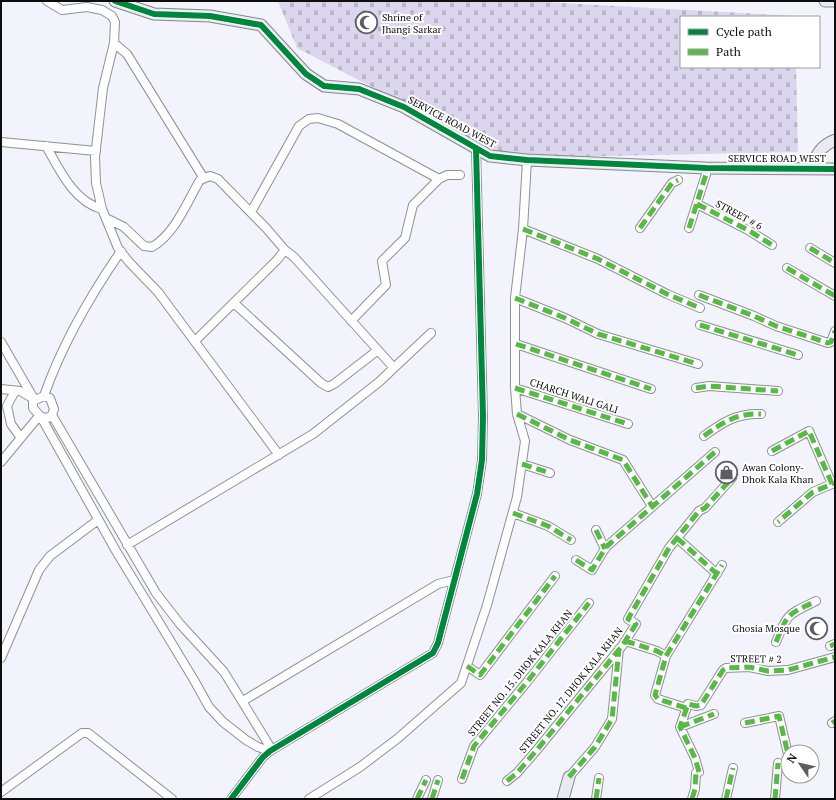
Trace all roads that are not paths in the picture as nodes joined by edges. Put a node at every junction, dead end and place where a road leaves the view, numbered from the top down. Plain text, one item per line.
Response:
1 (47, 1) edge
2 (115, 1) edge
3 (825, 1) edge
4 (835, 1) edge
5 (114, 43) junction
6 (835, 140) edge
7 (1, 142) edge
8 (46, 146) junction
9 (476, 148) junction
10 (96, 151) junction
11 (527, 160) junction
12 (708, 168) junction
13 (813, 168) junction
14 (835, 169) edge
15 (460, 175) dead end
16 (204, 177) junction
17 (438, 179) junction
18 (678, 180) dead end
19 (697, 204) junction
20 (102, 209) junction
21 (251, 212) junction
22 (106, 218) junction
23 (640, 228) dead end
24 (689, 228) dead end
25 (523, 229) junction
26 (772, 245) dead end
27 (810, 248) dead end
28 (285, 250) junction
29 (121, 251) junction
30 (835, 263) edge
31 (786, 268) dead end
32 (699, 295) dead end
33 (835, 296) edge
34 (515, 298) junction
35 (234, 303) junction
36 (700, 308) dead end
37 (350, 321) junction
38 (700, 325) dead end
39 (835, 331) edge
40 (431, 333) dead end
41 (195, 341) junction
42 (1, 342) edge
43 (516, 344) junction
44 (378, 350) junction
45 (798, 355) dead end
46 (698, 364) dead end
47 (394, 368) junction
48 (515, 388) junction
49 (696, 388) dead end
50 (1, 389) edge
51 (651, 389) dead end
52 (15, 391) junction
53 (778, 391) dead end
54 (44, 396) junction
55 (34, 399) junction
56 (517, 414) junction
57 (761, 414) dead end
58 (52, 415) junction
59 (40, 416) junction
60 (628, 424) dead end
61 (704, 436) dead end
62 (21, 438) junction
63 (772, 451) dead end
64 (715, 452) dead end
65 (279, 455) junction
66 (1, 462) edge
67 (522, 464) junction
68 (550, 473) dead end
69 (732, 478) dead end
70 (652, 506) junction
71 (513, 513) junction
72 (98, 520) junction
73 (778, 522) dead end
74 (596, 530) dead end
75 (677, 538) junction
76 (571, 540) dead end
77 (128, 545) junction
78 (605, 549) junction
79 (576, 560) dead end
80 (722, 565) dead end
81 (716, 574) junction
82 (555, 576) dead end
83 (454, 580) junction
84 (816, 601) dead end
85 (589, 603) dead end
86 (625, 641) junction
87 (776, 642) dead end
88 (619, 649) junction
89 (666, 656) junction
90 (835, 657) edge
91 (1, 658) edge
92 (467, 666) junction
93 (242, 701) junction
94 (686, 708) junction
95 (714, 714) dead end
96 (745, 723) dead end
97 (680, 727) junction
98 (786, 744) edge
99 (270, 751) junction
100 (778, 763) dead end
101 (733, 768) dead end
102 (569, 777) joint
103 (599, 778) dead end
104 (462, 779) dead end
105 (426, 780) dead end
106 (438, 780) dead end
107 (508, 781) dead end
108 (1, 792) edge
109 (172, 799) edge
110 (231, 799) edge
111 (309, 799) edge
112 (417, 799) edge
113 (432, 799) edge
114 (563, 799) edge
115 (596, 799) edge
116 (692, 799) edge
117 (726, 799) edge
118 (775, 799) edge

1 - 5 street
2 - 9 street, SERVICE ROAD WEST
3 - 4 street
5 - 10 street
5 - 16 street
6 - 13 street
7 - 8 street
8 - 10 street
8 - 20 street
9 - 11 street, SERVICE ROAD WEST
9 - 83 street
10 - 20 street
11 - 12 street, SERVICE ROAD WEST
11 - 25 street
12 - 13 street, SERVICE ROAD WEST
12 - 19 street
13 - 14 street, SERVICE ROAD WEST
15 - 17 street
16 - 21 street
16 - 22 street
17 - 21 street
17 - 37 street
18 - 23 street
19 - 24 street
19 - 26 street, STREET # 6
20 - 22 street
21 - 28 street
22 - 29 street
25 - 34 street
25 - 36 street
27 - 30 street
28 - 35 street
28 - 37 street
29 - 41 street
29 - 54 street
31 - 33 street
32 - 39 street
34 - 43 street
34 - 46 street
35 - 41 street
35 - 44 street
37 - 44 street
38 - 45 street
40 - 47 street
41 - 65 street
42 - 55 street
43 - 48 street
43 - 51 street
44 - 47 street
47 - 65 street
48 - 56 street
48 - 60 street, CHARCH WALI GALI
49 - 53 street
50 - 52 street
52 - 55 street
52 - 62 street
54 - 55 street
54 - 58 street
55 - 59 street
56 - 67 street
56 - 70 street
57 - 61 street
58 - 59 street
58 - 77 street
59 - 62 street
59 - 72 street
62 - 66 street
63 - 73 street
64 - 70 street
65 - 77 street
67 - 68 street
67 - 71 street
69 - 75 street, STREET NO. 17. DHOK KALA KHAN
70 - 78 street
71 - 76 street
71 - 92 street
72 - 91 street
72 - 99 street
74 - 78 street
75 - 81 street
75 - 86 street, STREET NO. 17. DHOK KALA KHAN
77 - 93 street
78 - 79 street
80 - 81 street
81 - 89 street
82 - 92 street
83 - 93 street
83 - 99 street
84 - 87 street
85 - 104 street, STREET NO. 15. DHOK KALA KHAN
86 - 88 street, STREET NO. 17. DHOK KALA KHAN
86 - 89 street
88 - 102 street
88 - 107 street, STREET NO. 17. DHOK KALA KHAN
89 - 94 street
90 - 94 street, STREET # 2
92 - 111 street
93 - 99 street
94 - 97 street
95 - 97 street
96 - 98 street
97 - 116 street
99 - 110 street
100 - 118 street
101 - 117 street
102 - 114 street
103 - 115 street
105 - 112 street
106 - 113 street
108 - 109 street

